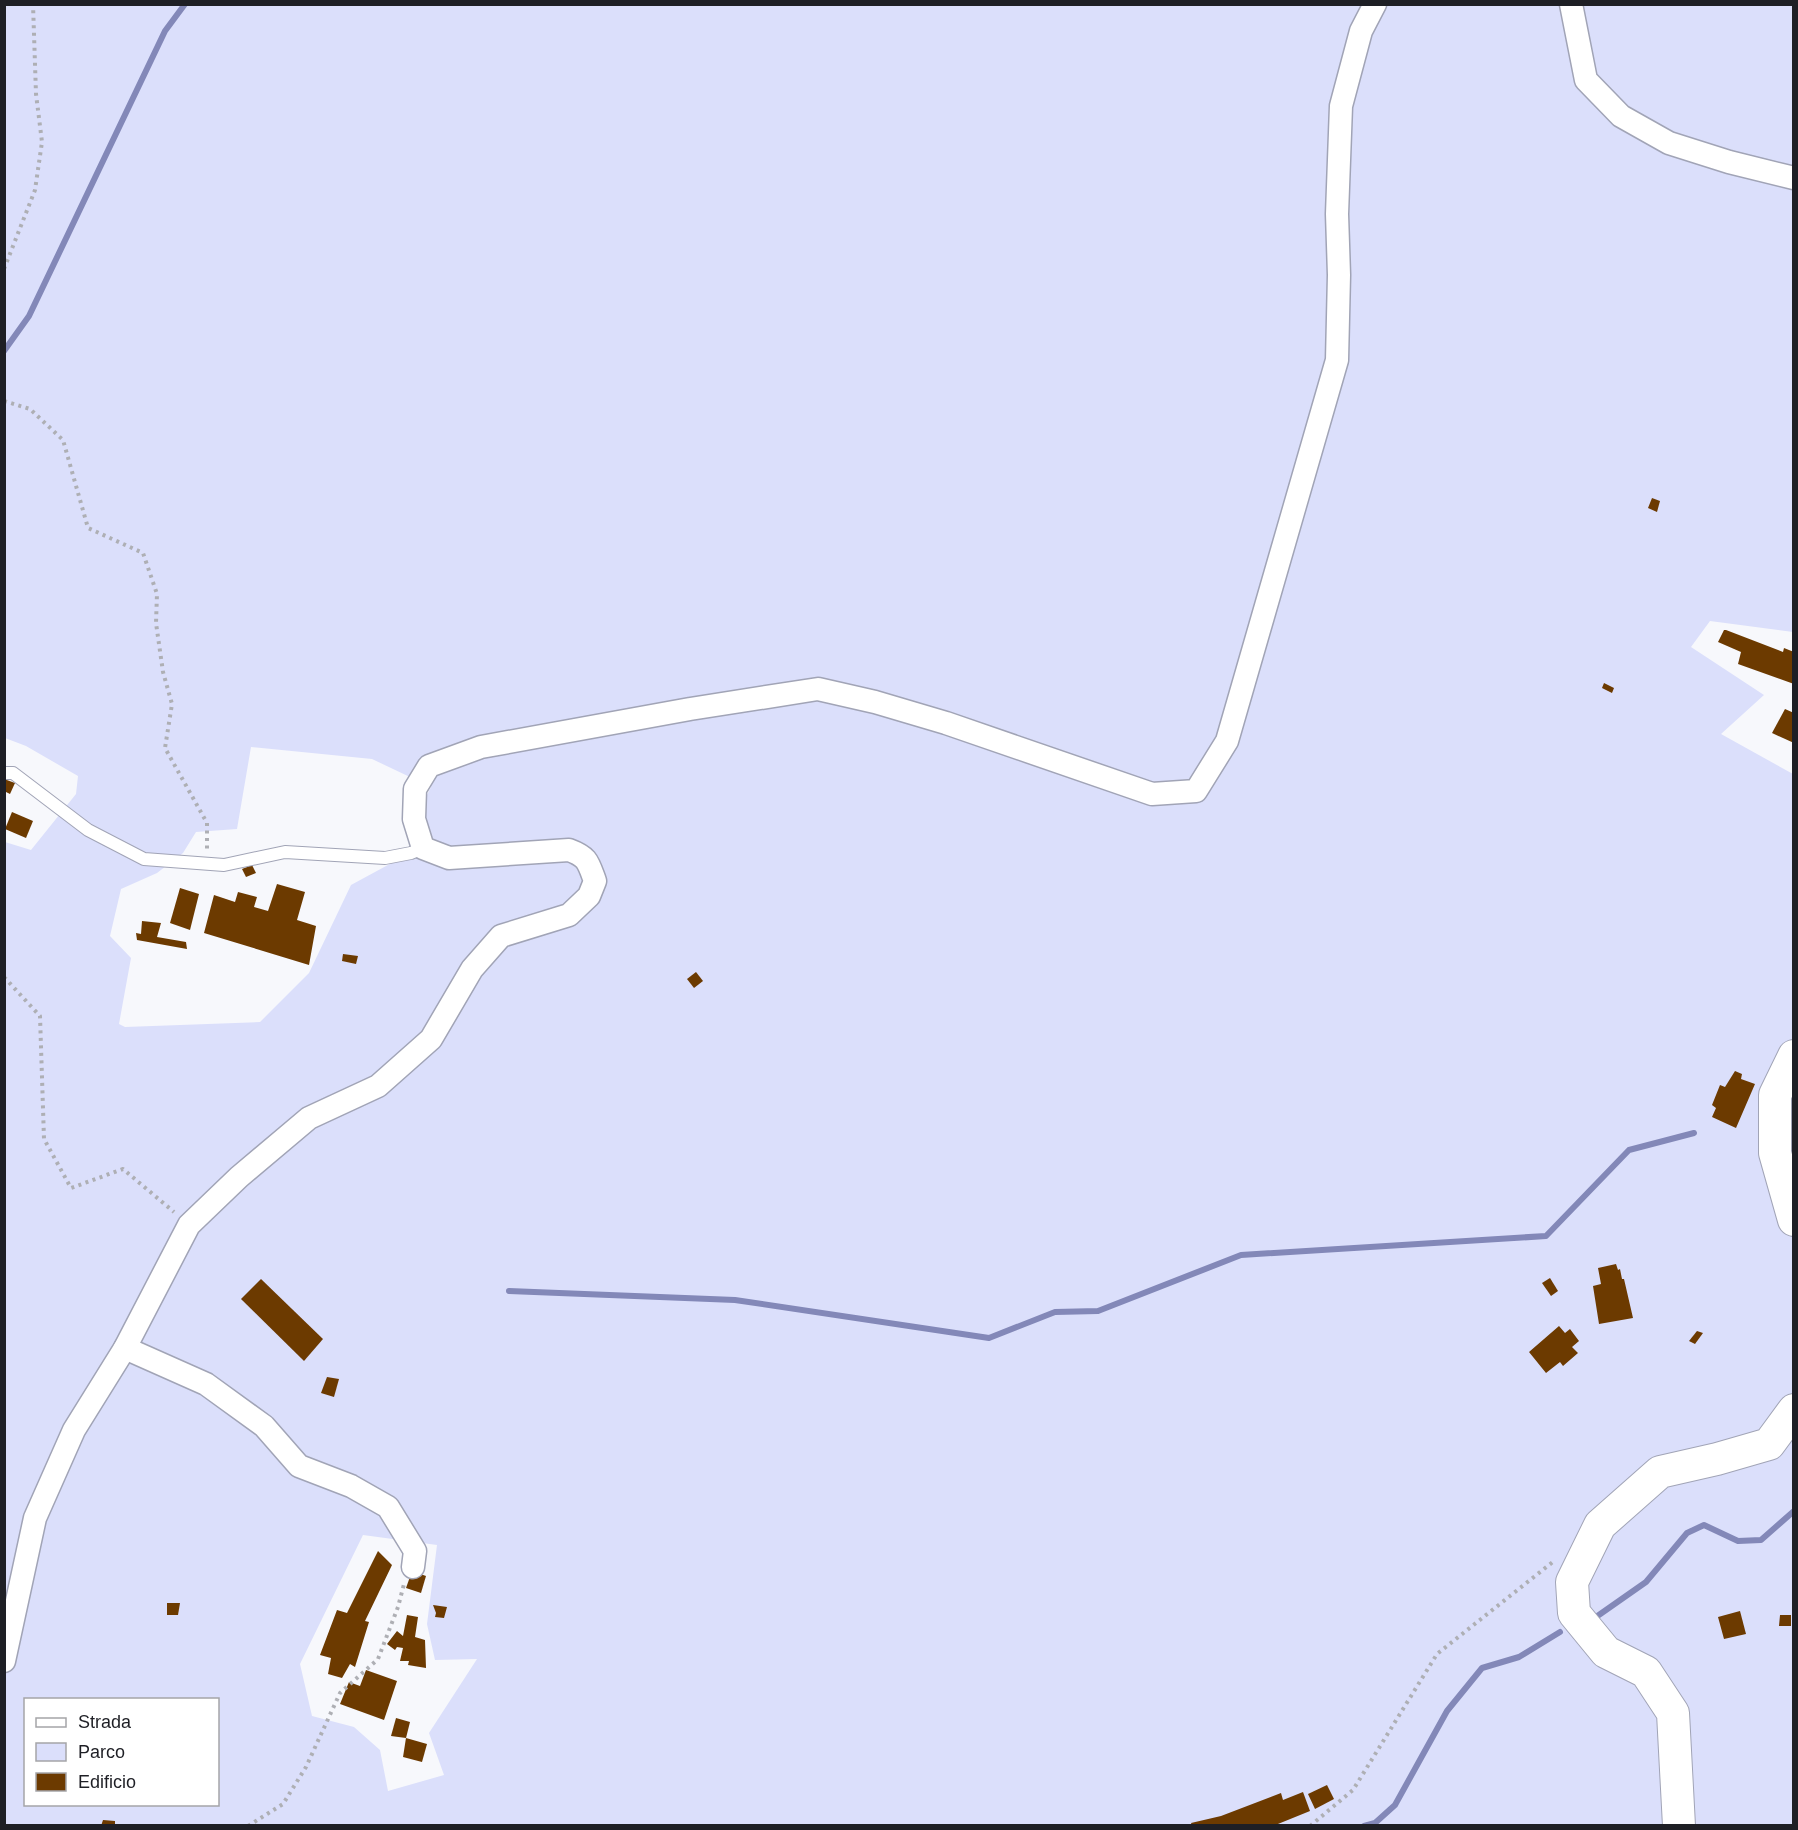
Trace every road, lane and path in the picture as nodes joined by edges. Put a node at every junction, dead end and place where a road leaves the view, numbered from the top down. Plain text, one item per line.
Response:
1 (33, 4) edge
2 (1375, 4) edge
3 (1571, 4) edge
4 (1794, 178) edge
5 (4, 269) edge
6 (4, 401) edge
7 (4, 773) edge
8 (423, 848) junction
9 (207, 865) junction
10 (4, 977) edge
11 (1794, 1056) edge
12 (1794, 1220) edge
13 (189, 1225) junction
14 (125, 1348) junction
15 (1794, 1410) edge
16 (1563, 1554) dead end
17 (413, 1566) joint
18 (4, 1661) edge
19 (248, 1826) edge
20 (1310, 1826) edge
21 (1679, 1826) edge

1 - 5 path
2 - 8 street
3 - 4 street
6 - 9 path
7 - 9 lane
8 - 9 lane
8 - 13 street
10 - 13 path
11 - 12 street
13 - 14 street
14 - 17 street
14 - 18 street
15 - 21 street
16 - 20 path
17 - 19 path

